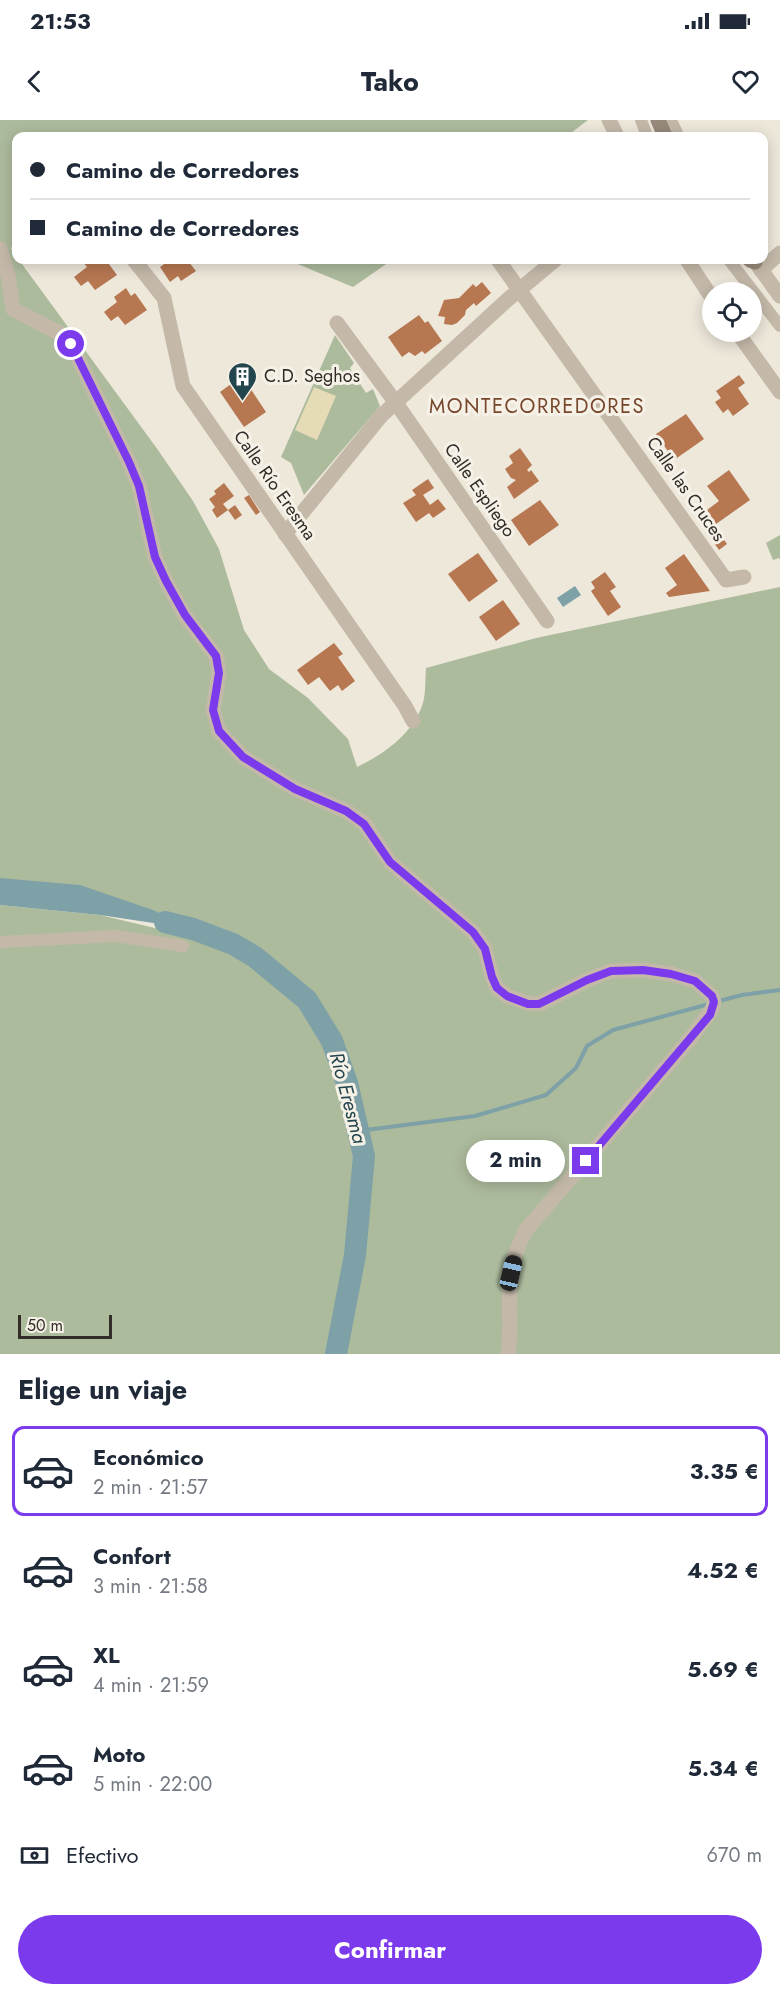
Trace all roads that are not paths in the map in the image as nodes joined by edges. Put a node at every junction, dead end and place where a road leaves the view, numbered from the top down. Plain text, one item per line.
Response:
1 (0, 249) edge
2 (137, 264) edge
3 (501, 264) edge
4 (550, 264) edge
5 (690, 264) edge
6 (732, 264) edge
7 (756, 264) edge
8 (702, 283) edge
9 (520, 289) junction
10 (780, 297) edge
11 (337, 323) dead end
12 (780, 326) edge
13 (744, 342) edge
14 (780, 392) edge
15 (396, 403) junction
16 (285, 534) junction
17 (744, 577) dead end
18 (547, 621) dead end
19 (413, 721) dead end
20 (0, 942) edge
21 (183, 946) dead end
22 (508, 1354) edge

1 - 22 street
2 - 16 street, Calle Río Eresma
3 - 9 street, Calle las Cruces
4 - 9 street
5 - 8 street
6 - 12 street
7 - 10 street
9 - 15 street
9 - 17 street, Calle las Cruces
11 - 15 street, Calle Espliego
13 - 14 street
15 - 16 street
15 - 18 street, Calle Espliego
16 - 19 street, Calle Río Eresma
20 - 21 street

